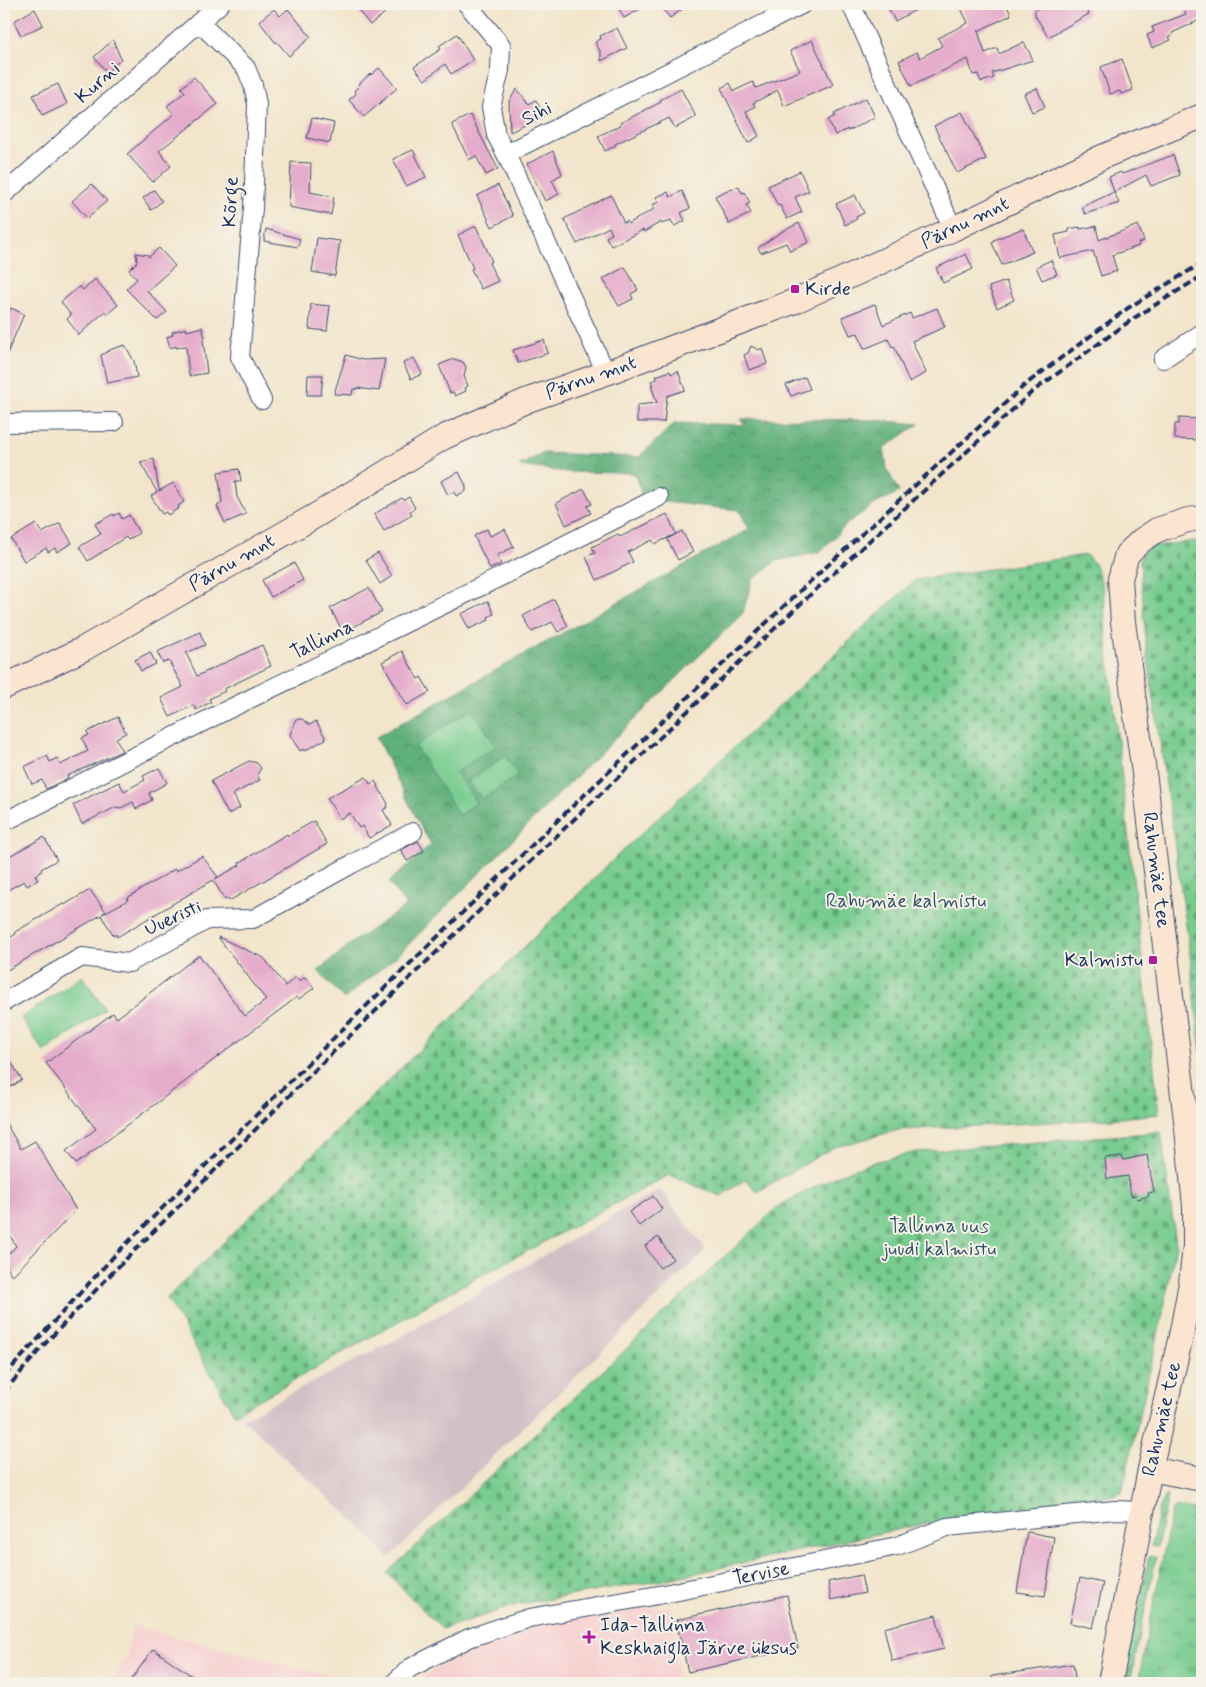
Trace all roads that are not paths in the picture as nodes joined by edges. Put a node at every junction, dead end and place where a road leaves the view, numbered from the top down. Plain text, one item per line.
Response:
1 (220, 4) edge
2 (467, 4) edge
3 (803, 4) edge
4 (851, 4) edge
5 (200, 22) junction
6 (1202, 116) edge
7 (506, 154) junction
8 (4, 194) edge
9 (953, 229) junction
10 (1202, 333) edge
11 (1163, 359) dead end
12 (606, 373) junction
13 (262, 400) dead end
14 (114, 422) dead end
15 (4, 423) edge
16 (659, 497) dead end
17 (1202, 518) edge
18 (4, 687) edge
19 (4, 822) edge
20 (413, 832) dead end
21 (4, 1002) edge
22 (1150, 1469) junction
23 (1202, 1479) edge
24 (1141, 1511) junction
25 (394, 1683) edge
26 (1110, 1683) edge

1 - 5 street, Kurni
2 - 7 street
3 - 7 street, Sihi
4 - 9 street
5 - 8 street, Kurni
5 - 13 street, Kõrge
6 - 9 main road, Pärnu mnt
7 - 12 street
9 - 12 main road, Pärnu mnt
10 - 11 street
12 - 18 main road, Pärnu mnt
14 - 15 street
16 - 19 street, Tallinna
17 - 22 main road, Rahumäe tee
20 - 21 street, Uueristi
22 - 23 main road
22 - 24 main road, Rahumäe tee
24 - 25 street, Tervise
24 - 26 main road, Rahumäe tee

